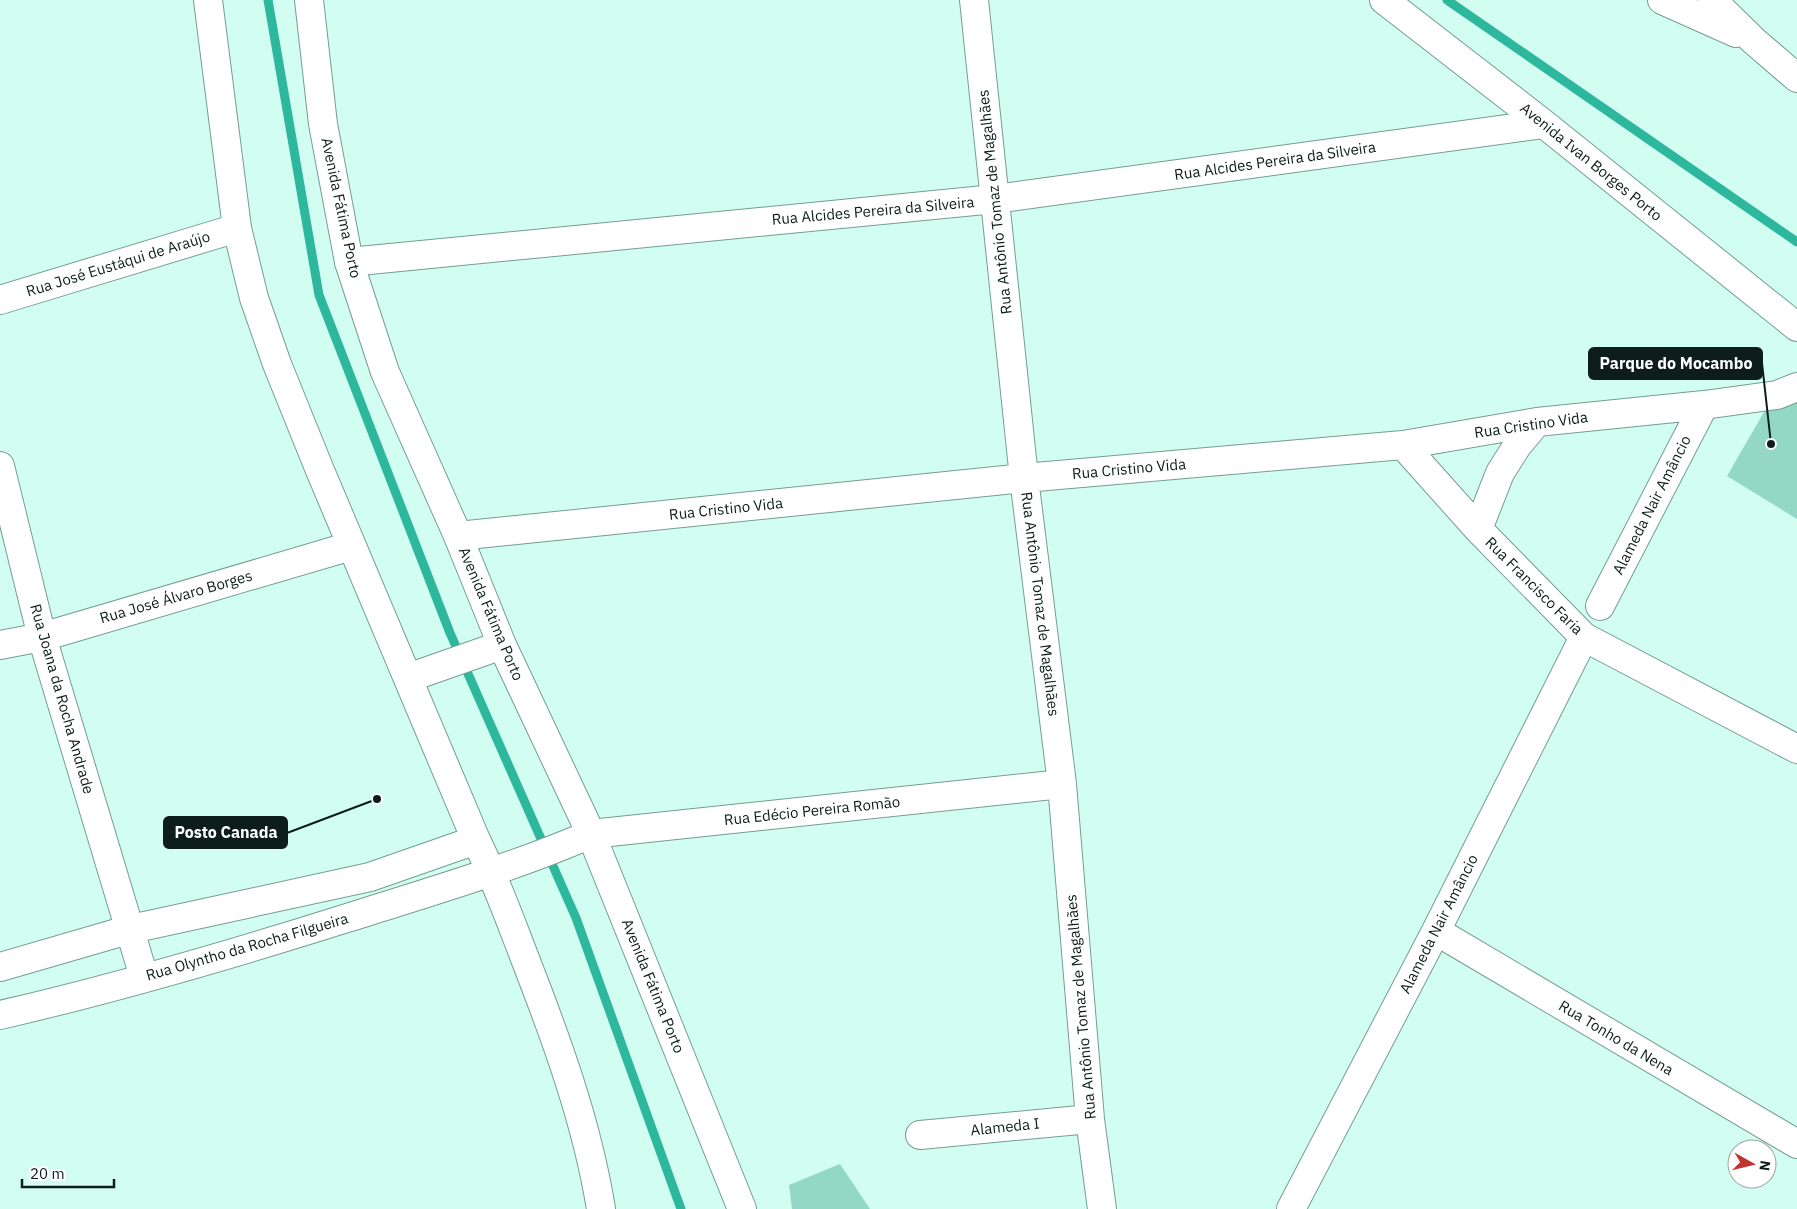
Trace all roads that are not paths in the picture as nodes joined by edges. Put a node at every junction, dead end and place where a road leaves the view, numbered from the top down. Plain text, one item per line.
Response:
1 (208, 0) edge
2 (309, 0) edge
3 (974, 0) edge
4 (1384, 0) edge
5 (1662, 0) edge
6 (1712, 0) edge
7 (1754, 40) junction
8 (1797, 78) edge
9 (1544, 124) junction
10 (995, 199) junction
11 (237, 228) junction
12 (349, 262) junction
13 (0, 300) edge
14 (1797, 327) edge
15 (1790, 393) edge
16 (1704, 405) junction
17 (1537, 422) junction
18 (1403, 445) junction
19 (0, 466) edge
20 (1024, 478) junction
21 (1478, 529) junction
22 (458, 536) junction
23 (351, 546) junction
24 (1600, 606) dead end
25 (42, 636) junction
26 (1584, 637) junction
27 (0, 646) edge
28 (490, 649) junction
29 (420, 673) junction
30 (1797, 749) edge
31 (1062, 784) junction
32 (591, 834) junction
33 (476, 840) junction
34 (564, 846) joint
35 (500, 870) junction
36 (131, 929) junction
37 (1436, 931) junction
38 (0, 967) edge
39 (144, 977) junction
40 (0, 1015) edge
41 (1090, 1118) junction
42 (920, 1135) dead end
43 (1797, 1144) edge
44 (601, 1209) edge
45 (742, 1209) edge
46 (1102, 1209) edge
47 (1291, 1209) edge

1 - 11 street
2 - 12 street, Avenida Fátima Porto
3 - 10 street, Rua Antônio Tomaz de Magalhães
4 - 9 street, Avenida Ivan Borges Porto
5 - 7 street
6 - 7 street
7 - 8 street
9 - 10 street, Rua Alcides Pereira da Silveira
9 - 14 street, Avenida Ivan Borges Porto
10 - 12 street, Rua Alcides Pereira da Silveira
10 - 20 street, Rua Antônio Tomaz de Magalhães
11 - 13 street, Rua José Eustáqui de Araújo
11 - 23 street
12 - 22 street, Avenida Fátima Porto
15 - 16 street, Rua Cristino Vida
16 - 17 street, Rua Cristino Vida
16 - 24 street, Alameda Nair Amâncio
17 - 18 street, Rua Cristino Vida
17 - 21 street
18 - 20 street, Rua Cristino Vida
18 - 21 street, Rua Francisco Faria
19 - 25 street, Rua Joana da Rocha Andrade
20 - 22 street, Rua Cristino Vida
20 - 31 street, Rua Antônio Tomaz de Magalhães
21 - 26 street, Rua Francisco Faria
22 - 28 street, Avenida Fátima Porto
23 - 25 street, Rua José Álvaro Borges
23 - 29 street
25 - 27 street, Rua José Álvaro Borges
25 - 36 street, Rua Joana da Rocha Andrade
26 - 30 street, Rua Francisco Faria
26 - 37 street, Alameda Nair Amâncio
28 - 29 street
28 - 32 street, Avenida Fátima Porto
29 - 33 street
31 - 32 street, Rua Edécio Pereira Romão
31 - 41 street, Rua Antônio Tomaz de Magalhães
32 - 34 street, Rua Edécio Pereira Romão
32 - 45 street, Avenida Fátima Porto
33 - 35 street
33 - 36 street
34 - 35 street, Rua Olyntho da Rocha Filgueira
35 - 39 street, Rua Olyntho da Rocha Filgueira
35 - 44 street
36 - 38 street
36 - 39 street, Rua Joana da Rocha Andrade
37 - 43 street, Rua Tonho da Nena
37 - 47 street, Alameda Nair Amâncio
39 - 40 street, Rua Olyntho da Rocha Filgueira
41 - 42 street, Alameda I
41 - 46 street, Rua Antônio Tomaz de Magalhães

